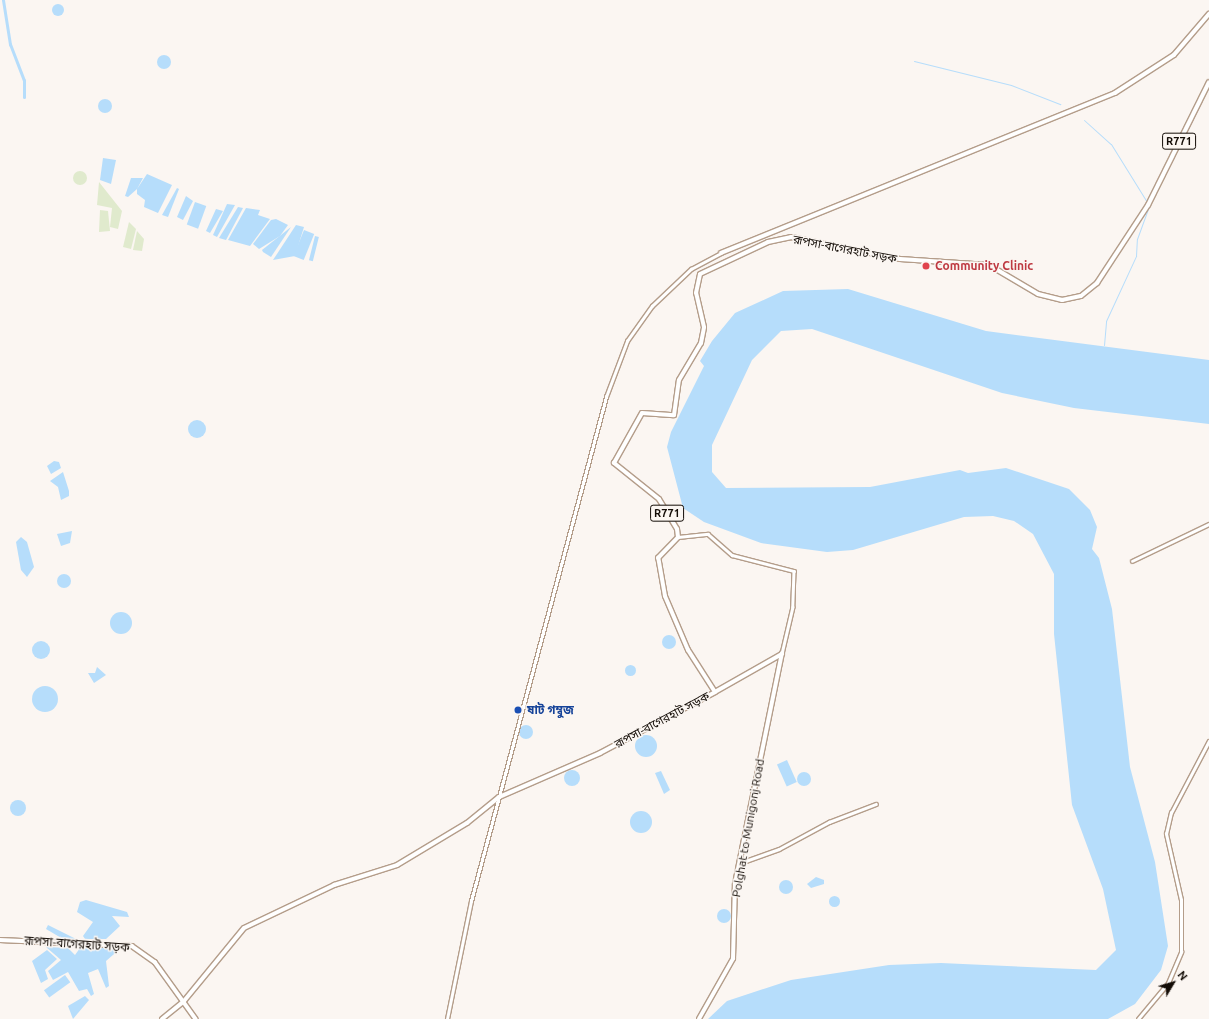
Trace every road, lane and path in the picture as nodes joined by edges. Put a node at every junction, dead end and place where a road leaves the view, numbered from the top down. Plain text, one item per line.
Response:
1 (1209, 14) edge
2 (1209, 82) edge
3 (721, 253) joint
4 (1209, 524) edge
5 (678, 537) junction
6 (1132, 561) dead end
7 (782, 654) junction
8 (715, 692) junction
9 (1209, 741) edge
10 (499, 797) junction
11 (876, 804) dead end
12 (740, 863) junction
13 (0, 940) edge
14 (184, 1001) junction
15 (162, 1019) edge
16 (196, 1019) edge
17 (447, 1019) edge
18 (699, 1019) edge
19 (1138, 1019) edge

1 - 3 street
2 - 5 main road, রূপসা-বাগেরহাট সড়ক / R771
3 - 10 street
4 - 6 street
5 - 7 street
5 - 8 main road, রূপসা-বাগেরহাট সড়ক / R771
7 - 8 street
7 - 12 street, Polghat to Munigonj Road
8 - 10 main road, রূপসা-বাগেরহাট সড়ক
9 - 19 street
10 - 14 main road, রূপসা-বাগেরহাট সড়ক
10 - 17 street
11 - 12 street
12 - 18 street, Polghat to Munigonj Road
13 - 14 street, রূপসা-বাগেরহাট সড়ক
14 - 15 main road
14 - 16 street

